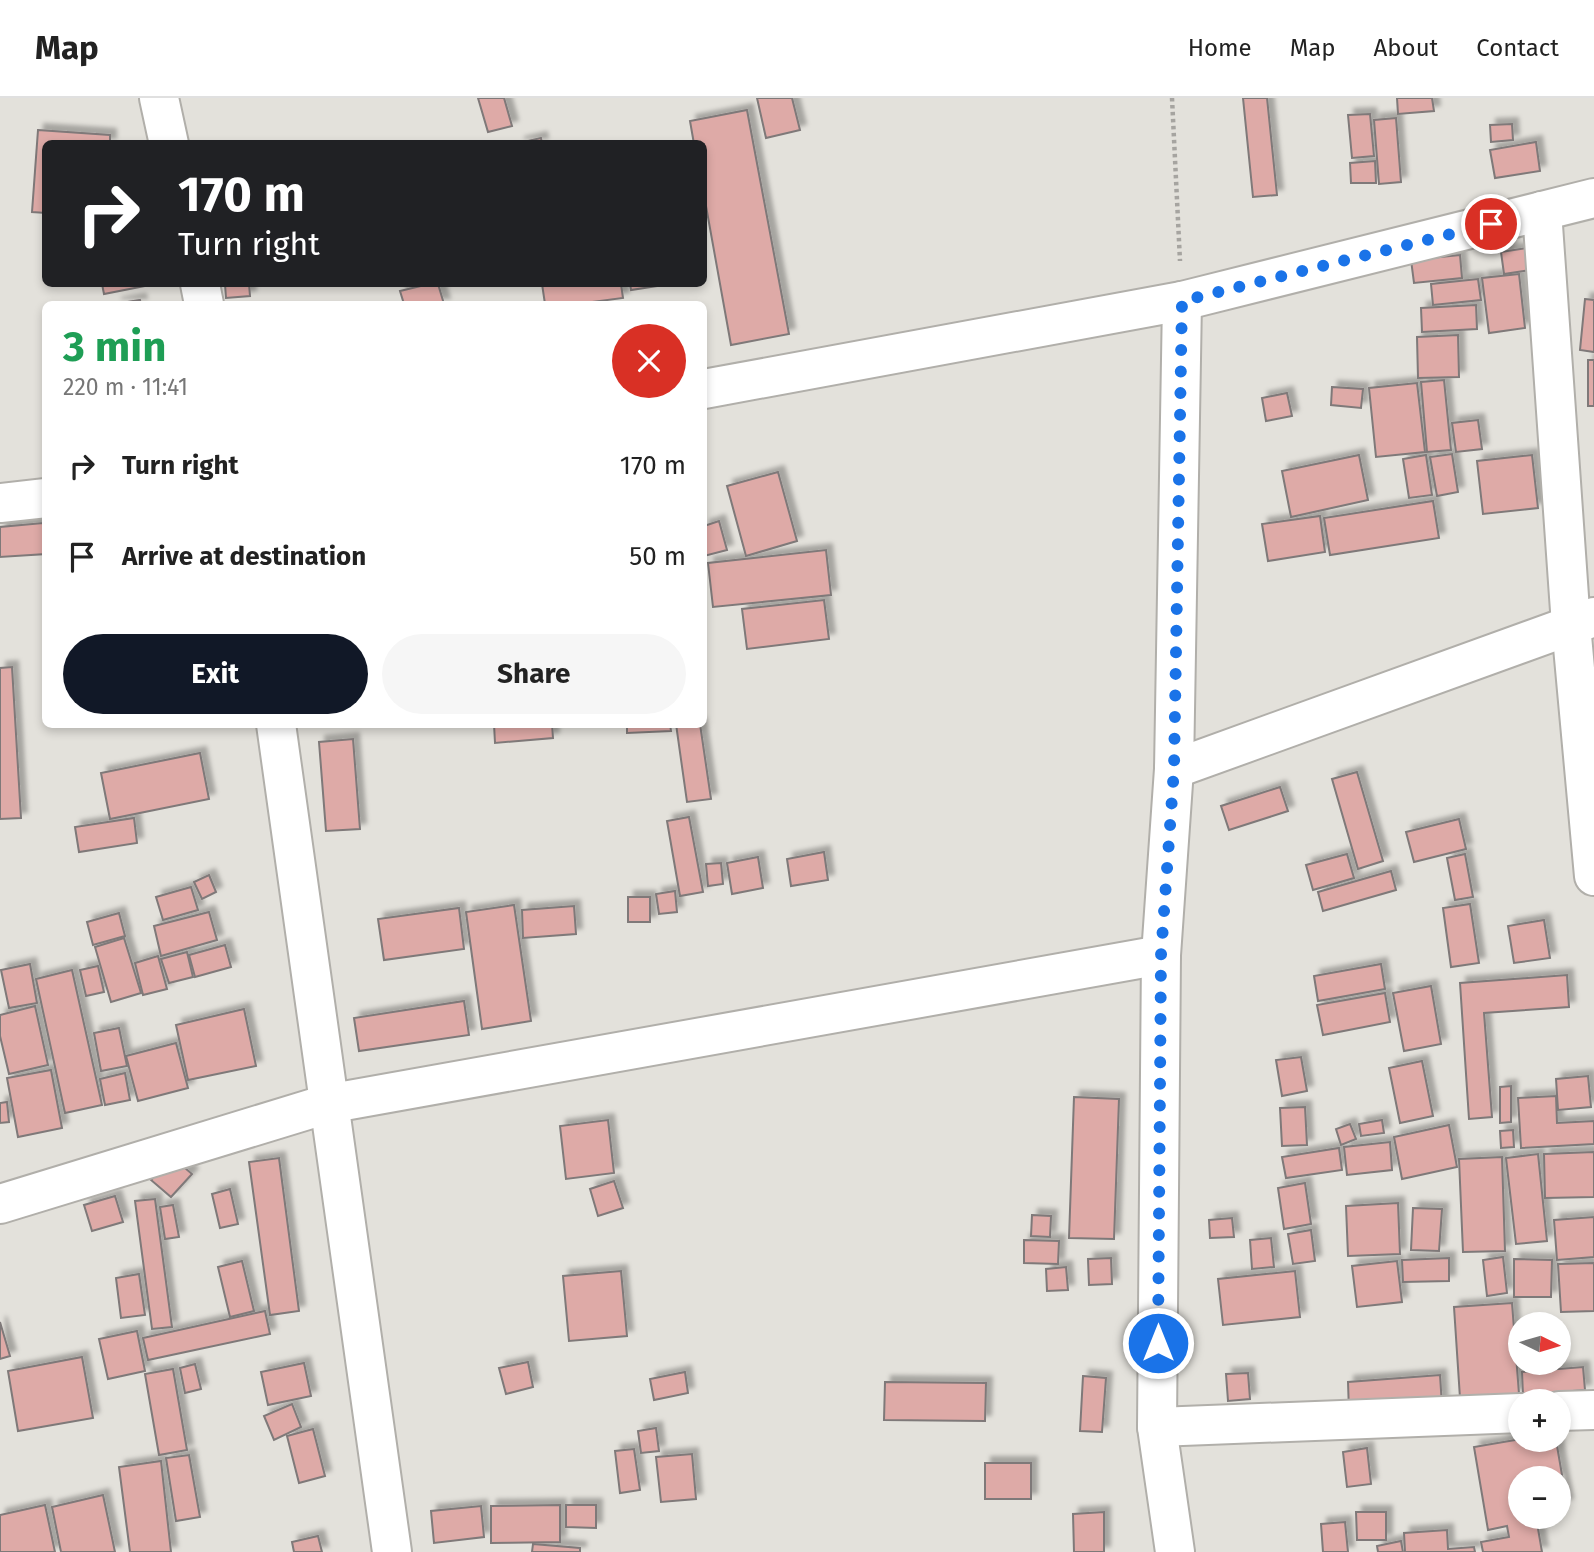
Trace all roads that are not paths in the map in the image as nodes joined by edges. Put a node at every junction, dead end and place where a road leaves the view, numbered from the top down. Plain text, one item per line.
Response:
1 (159, 98) edge
2 (168, 140) edge
3 (1594, 198) edge
4 (1542, 211) junction
5 (1182, 301) junction
6 (707, 388) edge
7 (42, 498) edge
8 (0, 503) edge
9 (1583, 621) edge
10 (277, 728) edge
11 (1174, 769) junction
12 (1592, 836) edge
13 (1594, 876) edge
14 (1161, 955) junction
15 (327, 1104) junction
16 (0, 1204) edge
17 (1594, 1410) edge
18 (1571, 1411) edge
19 (1508, 1414) edge
20 (1157, 1427) junction
21 (392, 1552) edge
22 (1175, 1552) edge

1 - 2 street
3 - 4 street
4 - 5 street
4 - 9 street
5 - 6 street
5 - 11 street
7 - 8 street
9 - 11 street
9 - 12 street
10 - 15 street
11 - 14 street
12 - 13 street
14 - 15 street
14 - 20 street
15 - 16 street
15 - 21 street
17 - 18 street
19 - 20 street
20 - 22 street

